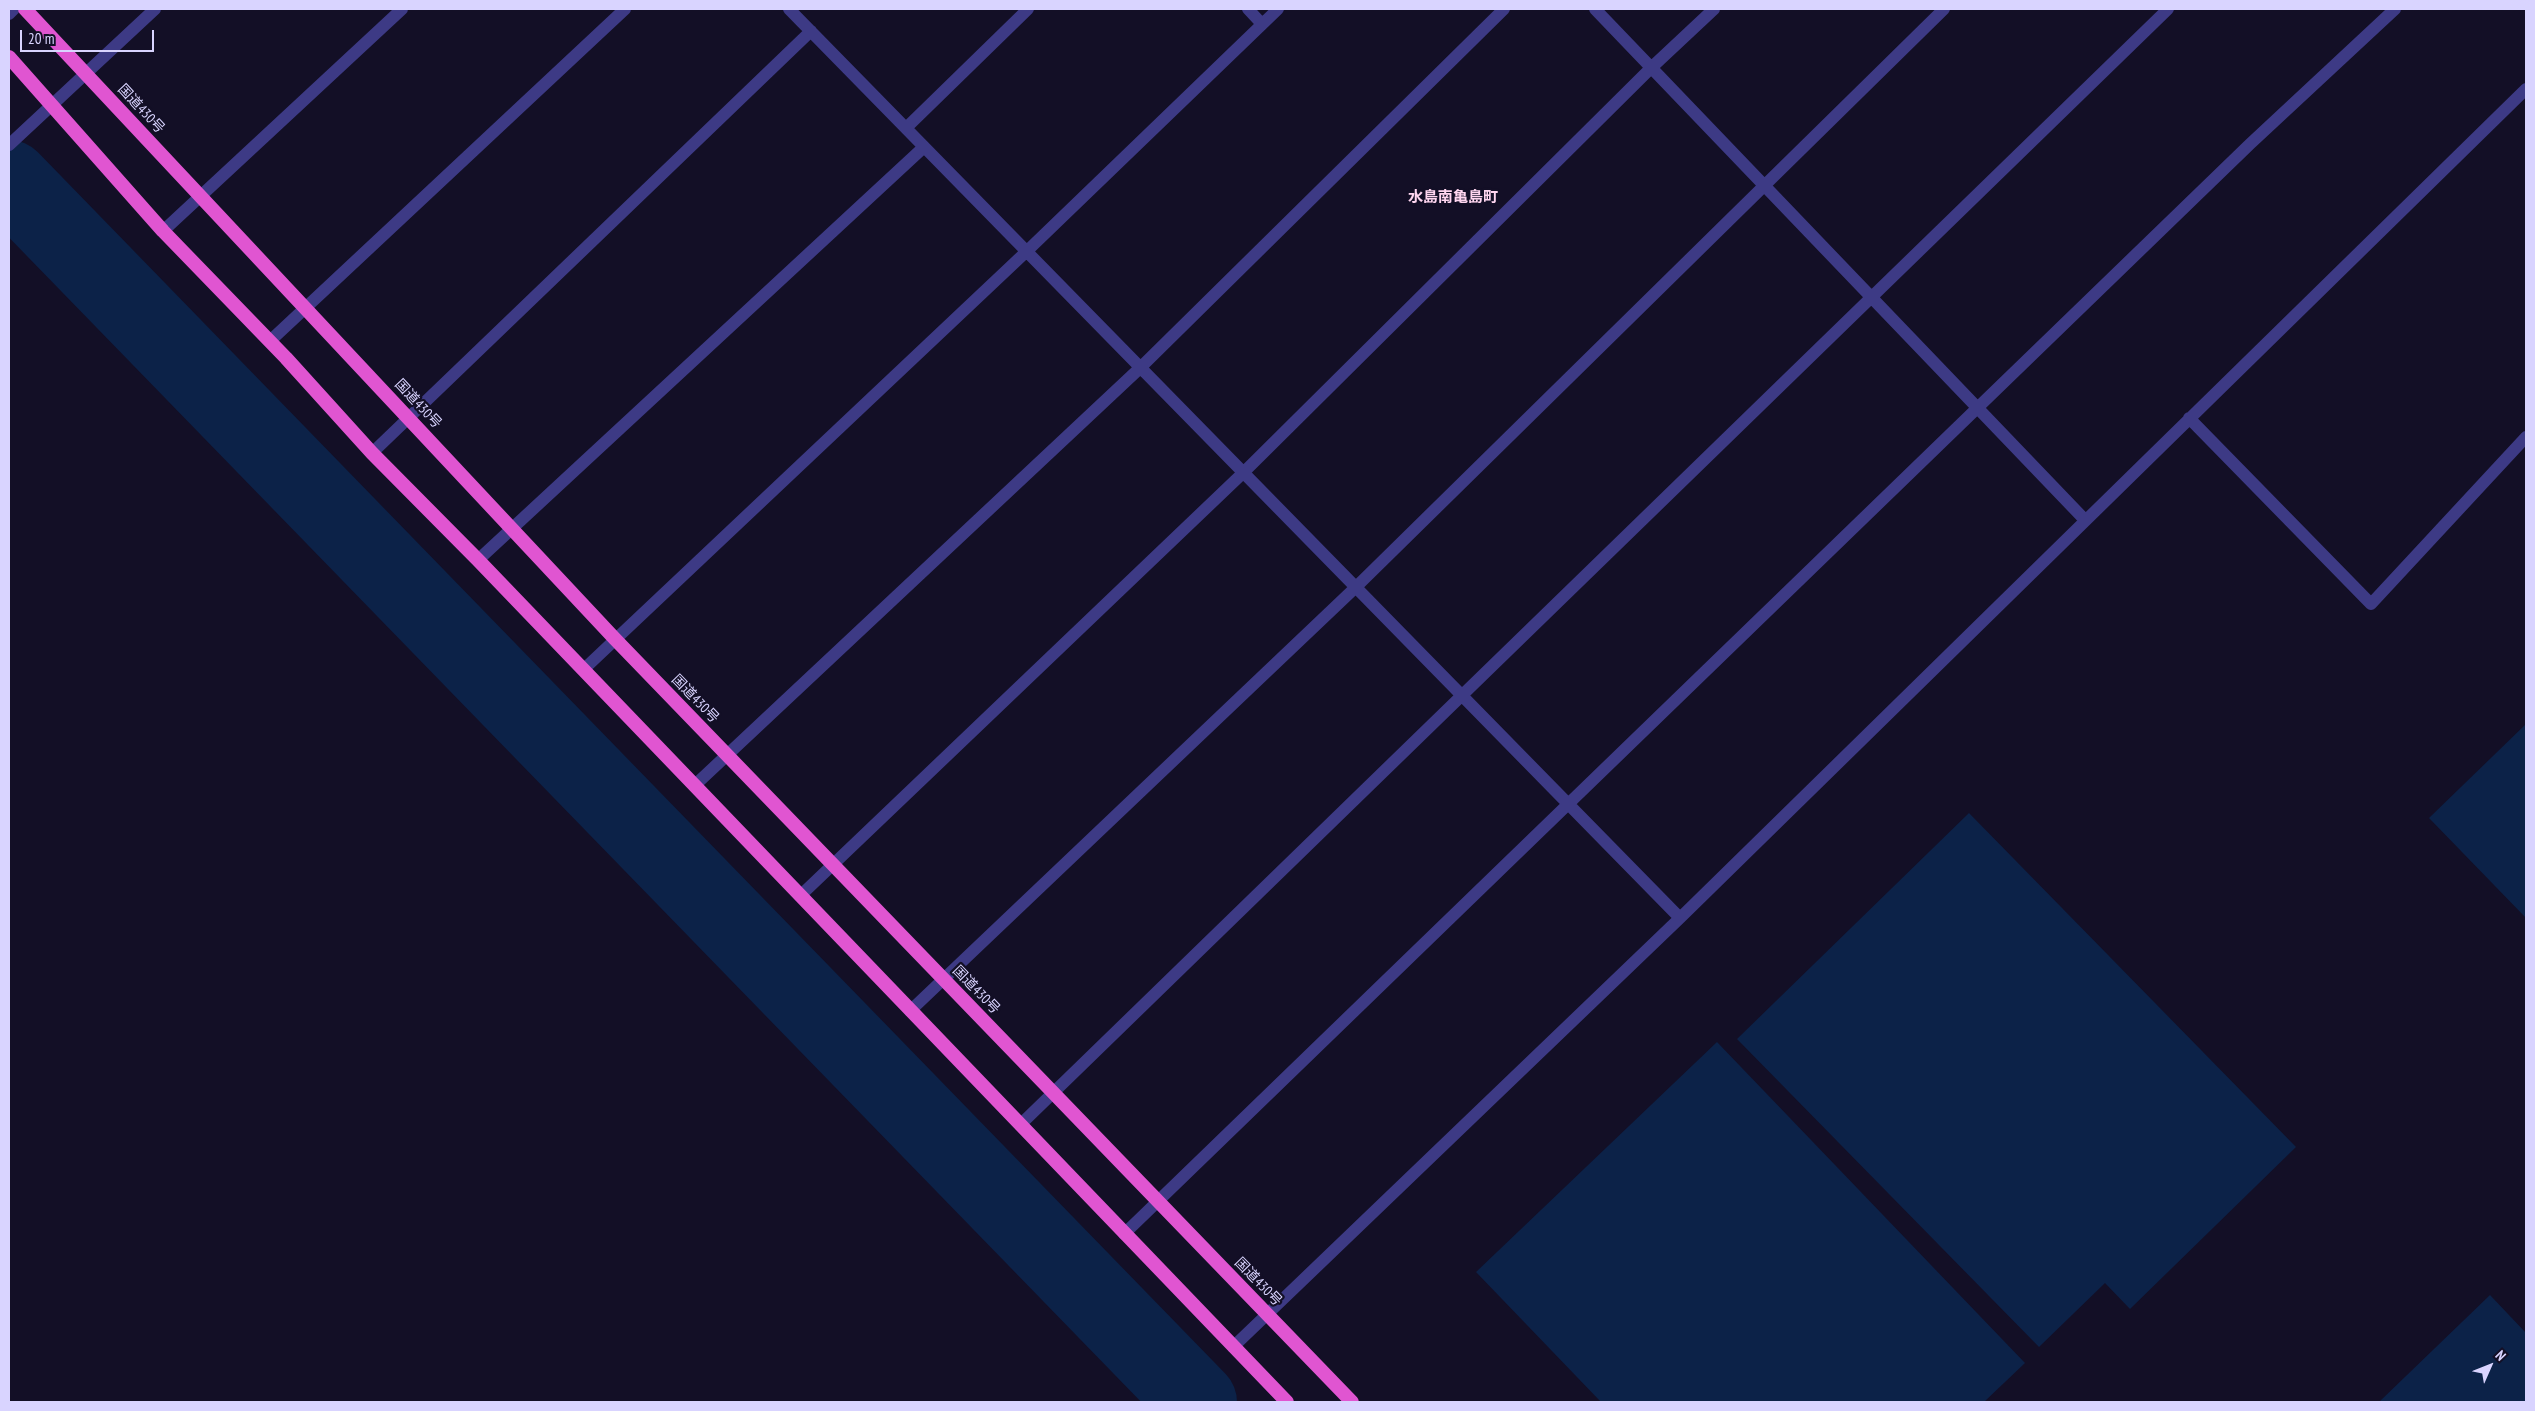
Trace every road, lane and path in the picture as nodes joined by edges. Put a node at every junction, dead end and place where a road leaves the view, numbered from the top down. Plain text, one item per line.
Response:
1 (14, 9) edge
2 (25, 9) edge
3 (155, 9) edge
4 (402, 9) edge
5 (625, 9) edge
6 (789, 9) edge
7 (1028, 9) edge
8 (1248, 9) edge
9 (1278, 9) edge
10 (1504, 9) edge
11 (1595, 9) edge
12 (1714, 9) edge
13 (1944, 9) edge
14 (2168, 9) edge
15 (2395, 9) edge
16 (9, 14) edge
17 (1262, 24) junction
18 (811, 31) junction
19 (9, 57) edge
20 (1651, 68) junction
21 (85, 74) junction
22 (2526, 89) edge
23 (52, 105) junction
24 (906, 128) junction
25 (9, 145) edge
26 (924, 147) junction
27 (1764, 184) junction
28 (199, 196) junction
29 (162, 231) junction
30 (1027, 251) junction
31 (1872, 298) junction
32 (305, 308) junction
33 (270, 341) junction
34 (1140, 368) junction
35 (1978, 408) junction
36 (408, 418) junction
37 (2189, 418) junction
38 (2526, 437) edge
39 (372, 453) junction
40 (1244, 472) junction
41 (2085, 520) junction
42 (511, 529) junction
43 (478, 560) junction
44 (1356, 586) junction
45 (615, 639) junction
46 (583, 670) junction
47 (1461, 694) junction
48 (726, 755) junction
49 (694, 786) junction
50 (1569, 804) junction
51 (832, 864) junction
52 (800, 896) junction
53 (1680, 918) junction
54 (943, 979) junction
55 (910, 1011) junction
56 (1052, 1093) junction
57 (1020, 1125) junction
58 (1158, 1202) junction
59 (1124, 1234) junction
60 (1268, 1315) junction
61 (1233, 1348) junction
62 (1287, 1402) edge
63 (1352, 1402) edge

1 - 16 street
2 - 21 highway, 国道430号
3 - 21 street
4 - 28 street
5 - 32 street
6 - 18 street
7 - 24 street
8 - 17 street
9 - 17 street
10 - 34 street
11 - 20 street
12 - 20 street
13 - 27 street
14 - 31 street
15 - 35 street
17 - 30 street
18 - 24 street
18 - 36 street
19 - 23 highway
20 - 27 street
20 - 40 street
21 - 23 street
21 - 28 highway, 国道430号
22 - 37 street
23 - 25 street
23 - 29 highway
24 - 26 street
26 - 30 street
26 - 42 street
27 - 31 street
27 - 44 street
28 - 29 street
28 - 32 highway, 国道430号
29 - 33 highway
30 - 34 street
30 - 45 street
31 - 35 street
31 - 47 street
32 - 33 street
32 - 36 highway, 国道430号
33 - 39 highway
34 - 40 street
34 - 48 street
35 - 41 street
35 - 50 street
36 - 39 street
36 - 42 highway, 国道430号
37 - 38 street
37 - 41 street
39 - 43 highway
40 - 44 street
40 - 51 street
41 - 53 street
42 - 43 street
42 - 45 highway, 国道430号
43 - 46 highway
44 - 47 street
44 - 54 street
45 - 46 street
45 - 48 highway, 国道430号
46 - 49 highway
47 - 50 street
47 - 56 street
48 - 49 street
48 - 51 highway, 国道430号
49 - 52 highway
50 - 53 street
50 - 58 street
51 - 52 street
51 - 54 highway, 国道430号
52 - 55 highway
53 - 60 street
54 - 55 street
54 - 56 highway, 国道430号
55 - 57 highway
56 - 57 street
56 - 58 highway, 国道430号
57 - 59 highway
58 - 59 street
58 - 60 highway, 国道430号
59 - 61 highway
60 - 61 street
60 - 63 highway, 国道430号
61 - 62 highway

